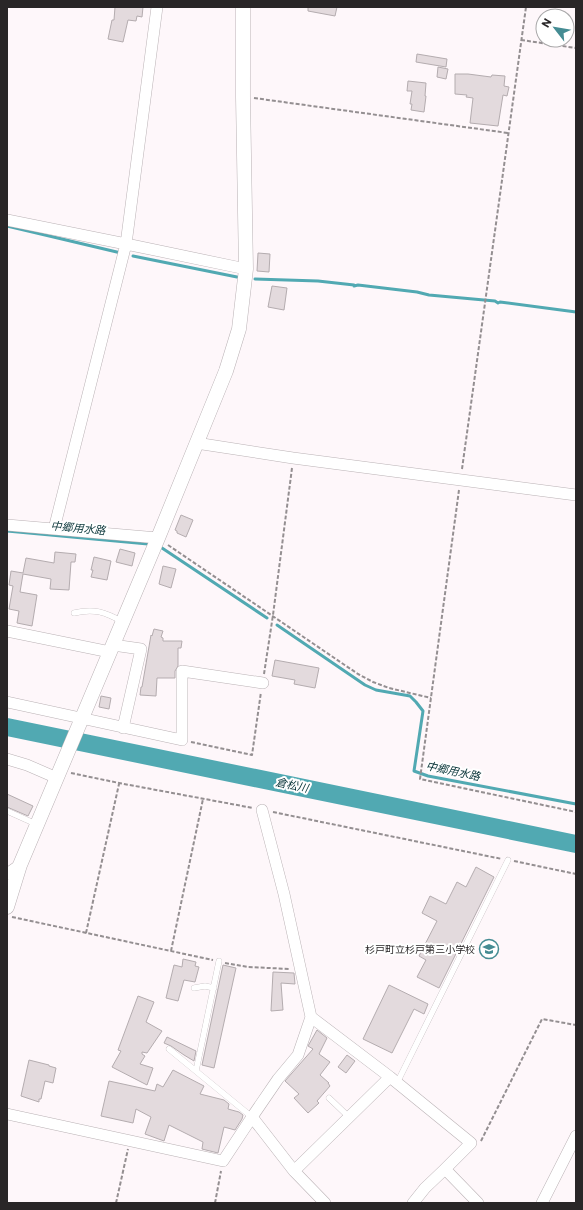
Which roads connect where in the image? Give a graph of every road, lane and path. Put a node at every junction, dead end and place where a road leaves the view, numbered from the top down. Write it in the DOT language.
graph roads {
  1 [pos="157,7"];
  2 [pos="243,7"];
  3 [pos="526,7"];
  4 [pos="521,40"];
  5 [pos="576,48"];
  6 [pos="243,97"];
  7 [pos="508,133"];
  8 [pos="7,220"];
  9 [pos="126,244"];
  10 [pos="246,270"];
  11 [pos="196,443"];
  12 [pos="293,458"];
  13 [pos="461,479"];
  14 [pos="576,495"];
  15 [pos="7,525"];
  16 [pos="54,529"];
  17 [pos="158,538"];
  18 [pos="74,614"];
  19 [pos="273,615"];
  20 [pos="123,622"];
  21 [pos="7,631"];
  22 [pos="112,648"];
  23 [pos="263,683"];
  24 [pos="431,698"];
  25 [pos="7,702"];
  26 [pos="82,719"];
  27 [pos="123,728"];
  28 [pos="182,740"];
  29 [pos="7,759"];
  30 [pos="60,769"];
  31 [pos="119,783"];
  32 [pos="203,799"];
  33 [pos="262,810"];
  34 [pos="7,812"];
  35 [pos="576,812"];
  36 [pos="37,824"];
  37 [pos="508,860"];
  38 [pos="20,865"];
  39 [pos="7,874"];
  40 [pos="576,874"];
  41 [pos="7,907"];
  42 [pos="7,916"];
  43 [pos="86,933"];
  44 [pos="172,951"];
  45 [pos="219,961"];
  46 [pos="301,969"];
  47 [pos="194,988"];
  48 [pos="214,988"];
  49 [pos="312,1017"];
  50 [pos="576,1026"];
  51 [pos="168,1049"];
  52 [pos="196,1071"];
  53 [pos="394,1080"];
  54 [pos="329,1098"];
  55 [pos="7,1114"];
  56 [pos="252,1117"];
  57 [pos="348,1117"];
  58 [pos="576,1136"];
  59 [pos="129,1140"];
  60 [pos="481,1142"];
  61 [pos="223,1160"];
  62 [pos="445,1170"];
  63 [pos="294,1171"];
  64 [pos="116,1203"];
  65 [pos="215,1203"];
  66 [pos="325,1203"];
  67 [pos="412,1203"];
  68 [pos="478,1203"];
  69 [pos="542,1203"];
  1 -- 9 [label="street"];
  2 -- 6 [label="street"];
  3 -- 4 [label="path"];
  4 -- 5 [label="path"];
  4 -- 7 [label="path"];
  6 -- 7 [label="path"];
  6 -- 10 [label="street"];
  7 -- 13 [label="path"];
  8 -- 9 [label="street"];
  9 -- 10 [label="street"];
  9 -- 16 [label="street"];
  10 -- 11 [label="street"];
  11 -- 12 [label="street"];
  11 -- 17 [label="street"];
  12 -- 13 [label="street"];
  12 -- 19 [label="path"];
  13 -- 14 [label="street"];
  13 -- 24 [label="path"];
  15 -- 16 [label="street"];
  16 -- 17 [label="street"];
  17 -- 19 [label="path"];
  17 -- 20 [label="street"];
  18 -- 20 [label="lane"];
  19 -- 23 [label="path"];
  19 -- 24 [label="path"];
  20 -- 22 [label="street"];
  21 -- 22 [label="street"];
  22 -- 26 [label="street"];
  22 -- 27 [label="street"];
  23 -- 28 [label="path"];
  23 -- 28 [label="street"];
  24 -- 35 [label="path"];
  25 -- 26 [label="street"];
  26 -- 27 [label="street"];
  26 -- 30 [label="street"];
  27 -- 28 [label="street"];
  29 -- 30 [label="street"];
  30 -- 31 [label="path"];
  30 -- 36 [label="street"];
  31 -- 32 [label="path"];
  31 -- 43 [label="path"];
  32 -- 33 [label="path"];
  32 -- 44 [label="path"];
  33 -- 37 [label="path"];
  33 -- 46 [label="street"];
  34 -- 36 [label="lane"];
  36 -- 38 [label="street"];
  37 -- 40 [label="path"];
  37 -- 53 [label="lane"];
  38 -- 39 [label="street"];
  38 -- 41 [label="street"];
  42 -- 43 [label="path"];
  43 -- 44 [label="path"];
  44 -- 45 [label="path"];
  45 -- 46 [label="path"];
  45 -- 48 [label="lane"];
  46 -- 49 [label="street"];
  47 -- 48 [label="lane"];
  48 -- 52 [label="lane"];
  49 -- 53 [label="street"];
  49 -- 56 [label="street"];
  50 -- 60 [label="path"];
  51 -- 52 [label="lane"];
  52 -- 56 [label="lane"];
  53 -- 57 [label="street"];
  53 -- 62 [label="street"];
  54 -- 57 [label="lane"];
  55 -- 59 [label="street"];
  56 -- 61 [label="street"];
  56 -- 63 [label="street"];
  57 -- 63 [label="street"];
  58 -- 69 [label="street"];
  59 -- 61 [label="street"];
  59 -- 64 [label="path"];
  61 -- 65 [label="path"];
  62 -- 67 [label="street"];
  62 -- 68 [label="street"];
  63 -- 66 [label="street"];
}
